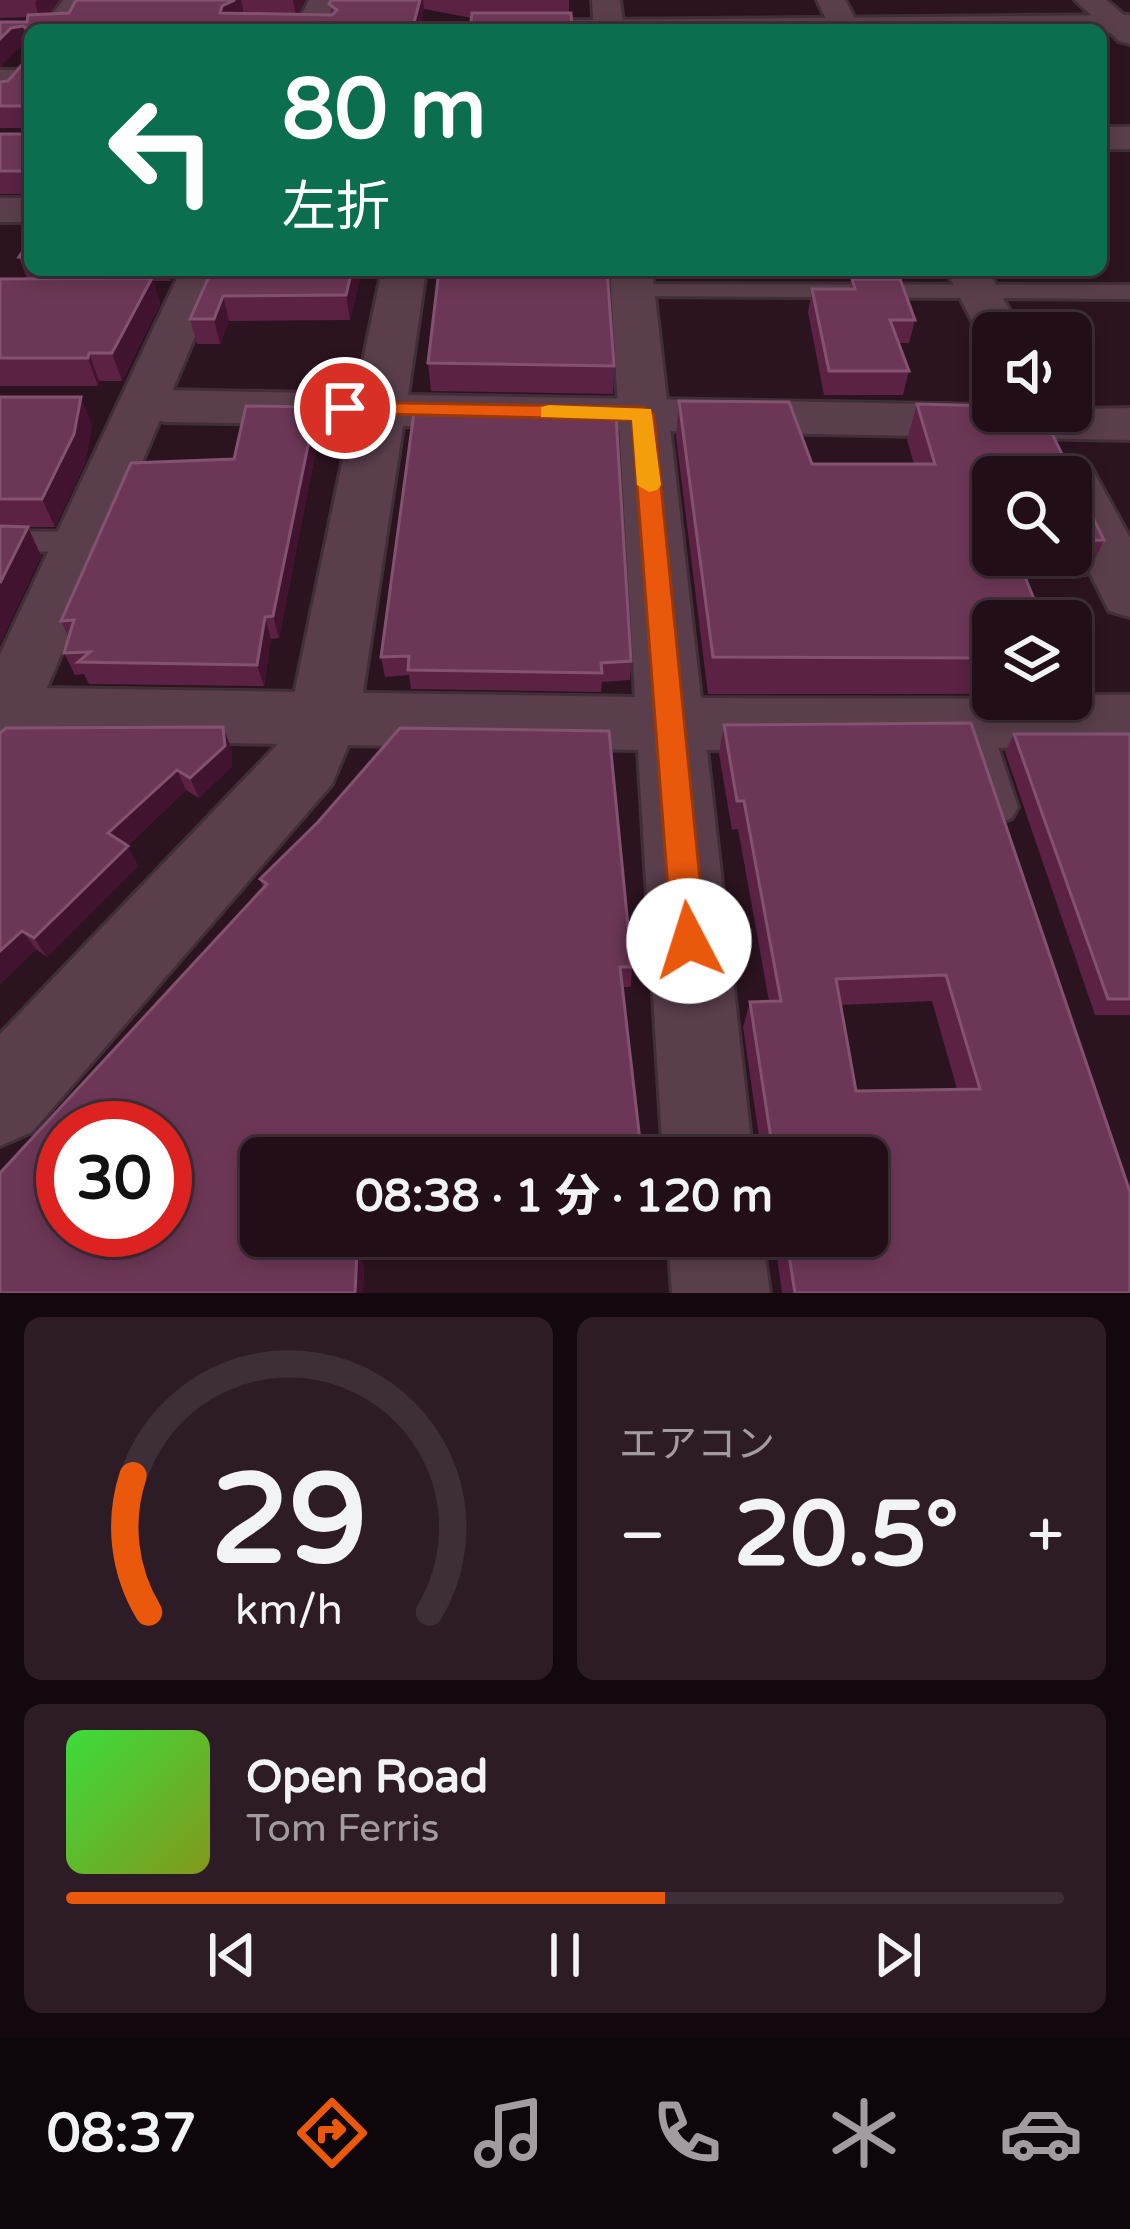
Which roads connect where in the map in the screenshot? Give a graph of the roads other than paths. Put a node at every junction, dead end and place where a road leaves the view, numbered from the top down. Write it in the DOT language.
graph roads {
  1 [pos="1089,0"];
  2 [pos="841,19"];
  3 [pos="725,24"];
  4 [pos="999,24"];
  5 [pos="1126,28"];
  6 [pos="403,276"];
  7 [pos="632,280"];
  8 [pos="972,281"];
  9 [pos="187,285"];
  10 [pos="1130,292"];
  11 [pos="988,312"];
  12 [pos="134,406"];
  13 [pos="378,409"];
  14 [pos="643,414"];
  15 [pos="972,416"];
  16 [pos="1092,421"];
  17 [pos="1130,424"];
  18 [pos="1092,519"];
  19 [pos="0,542"];
  20 [pos="81,542"];
  21 [pos="1130,596"];
  22 [pos="0,712"];
  23 [pos="324,719"];
  24 [pos="1130,722"];
  25 [pos="972,723"];
  26 [pos="669,724"];
  27 [pos="1015,854"];
  28 [pos="0,1100"];
  29 [pos="706,1137"];
  30 [pos="718,1257"];
  31 [pos="721,1293"];
  1 -- 5 [label="street"];
  2 -- 3 [label="street"];
  2 -- 4 [label="street"];
  6 -- 13 [label="street"];
  7 -- 8 [label="lane"];
  7 -- 14 [label="street"];
  8 -- 10 [label="lane"];
  8 -- 11 [label="street"];
  9 -- 12 [label="street"];
  12 -- 13 [label="street"];
  12 -- 20 [label="street"];
  13 -- 14 [label="street"];
  13 -- 23 [label="street"];
  14 -- 15 [label="street"];
  14 -- 26 [label="street"];
  16 -- 17 [label="street"];
  18 -- 21 [label="street"];
  19 -- 20 [label="lane"];
  20 -- 22 [label="street"];
  22 -- 23 [label="street"];
  23 -- 26 [label="street"];
  23 -- 28 [label="street"];
  24 -- 25 [label="street"];
  25 -- 26 [label="street"];
  25 -- 27 [label="lane"];
  26 -- 29 [label="street"];
  30 -- 31 [label="street"];
}
